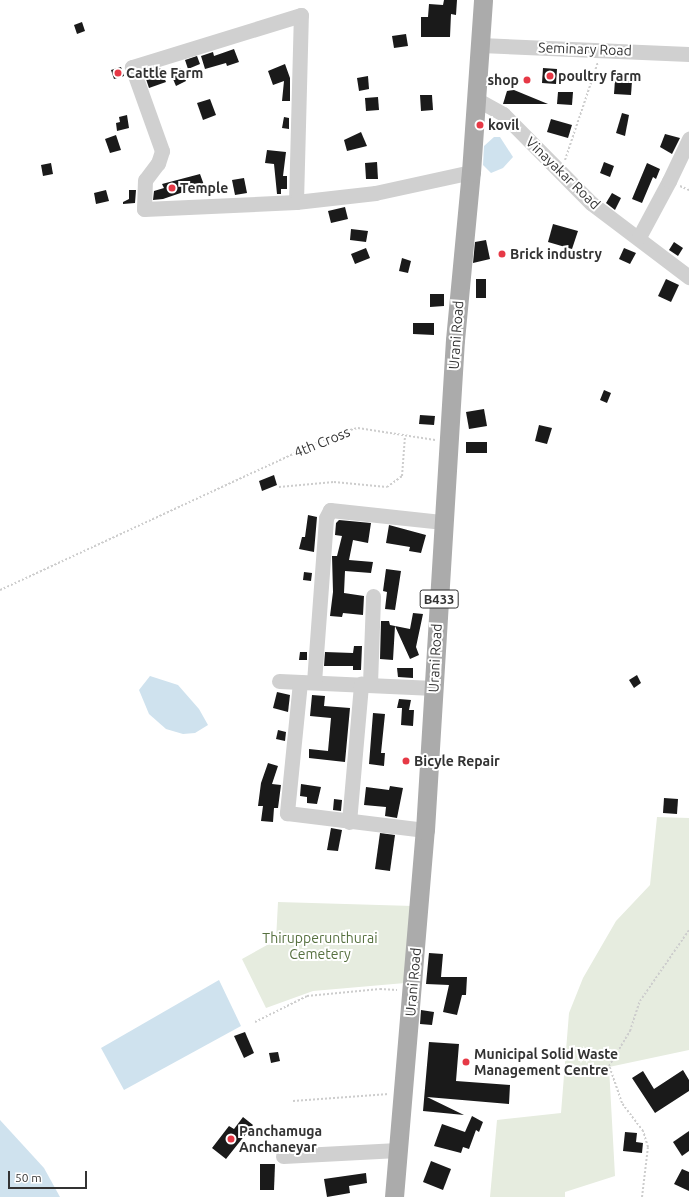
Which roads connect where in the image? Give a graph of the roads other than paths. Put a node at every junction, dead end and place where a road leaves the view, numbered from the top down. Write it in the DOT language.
graph roads {
  1 [pos="483,0"];
  2 [pos="480,45"];
  3 [pos="689,54"];
  4 [pos="476,99"];
  5 [pos="689,139"];
  6 [pos="471,172"];
  7 [pos="296,202"];
  8 [pos="639,237"];
  9 [pos="689,277"];
  10 [pos="443,522"];
  11 [pos="373,596"];
  12 [pos="279,682"];
  13 [pos="307,682"];
  14 [pos="365,684"];
  15 [pos="434,688"];
  16 [pos="349,822"];
  17 [pos="425,830"];
  18 [pos="398,1150"];
  19 [pos="283,1156"];
  20 [pos="394,1197"];
  1 -- 2 [label="main road, Urani Road / B433"];
  2 -- 3 [label="street, Seminary Road"];
  2 -- 4 [label="main road, Urani Road / B433"];
  4 -- 6 [label="main road, Urani Road / B433"];
  4 -- 8 [label="street, Vinayakar Road"];
  5 -- 8 [label="street"];
  6 -- 7 [label="street"];
  6 -- 10 [label="main road, Urani Road / B433"];
  7 -- 7 [label="street"];
  8 -- 9 [label="street, Vinayakar Road"];
  10 -- 13 [label="street"];
  10 -- 15 [label="main road, Urani Road / B433"];
  11 -- 14 [label="street"];
  12 -- 13 [label="street"];
  13 -- 14 [label="street"];
  13 -- 16 [label="street"];
  14 -- 15 [label="street"];
  14 -- 16 [label="street"];
  15 -- 17 [label="main road, Urani Road / B433"];
  16 -- 17 [label="street"];
  17 -- 18 [label="main road, Urani Road / B433"];
  18 -- 19 [label="street"];
  18 -- 20 [label="main road, Urani Road / B433"];
}
